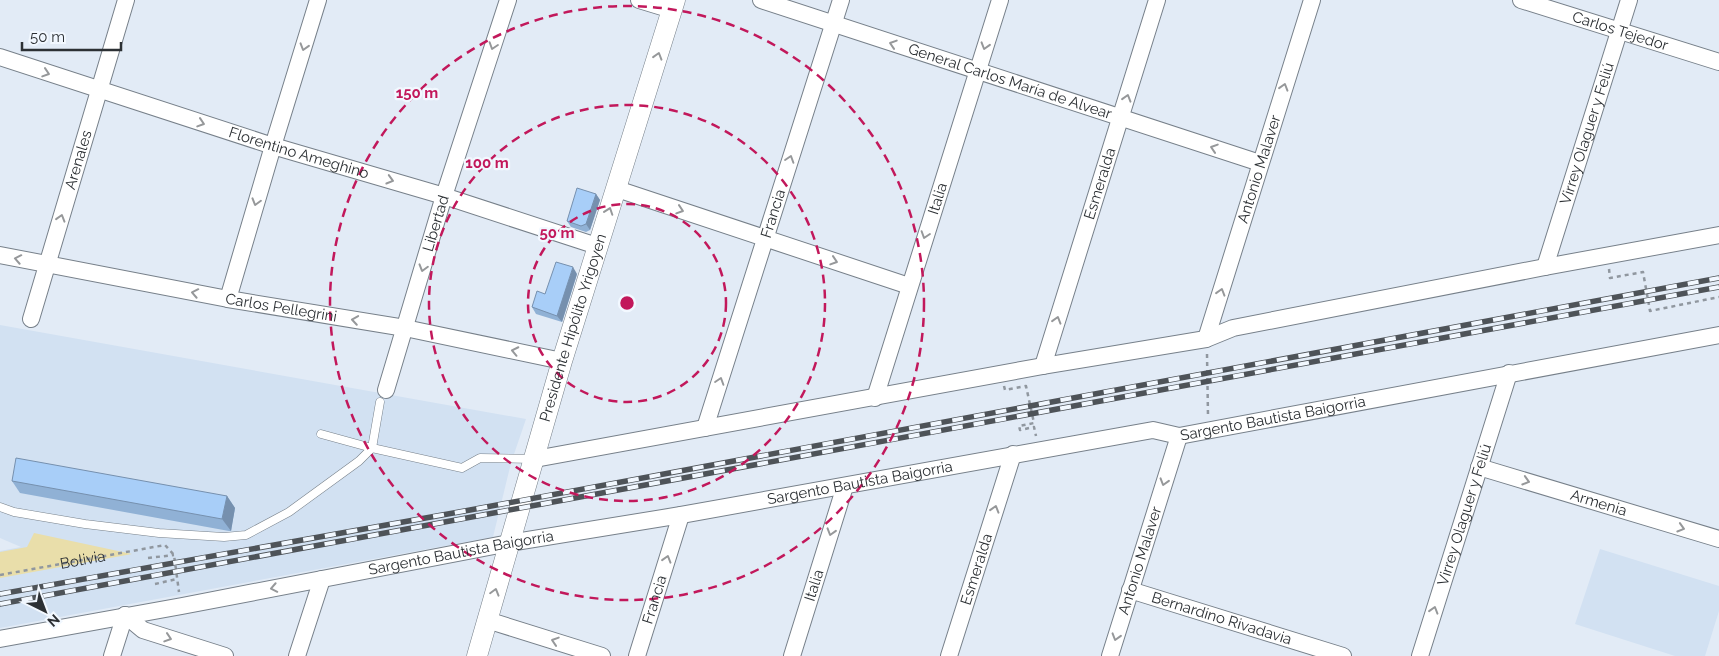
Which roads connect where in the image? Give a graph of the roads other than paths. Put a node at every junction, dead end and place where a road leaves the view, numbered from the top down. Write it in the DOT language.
graph roads {
  1 [pos="126,0"];
  2 [pos="318,0"];
  3 [pos="508,0"];
  4 [pos="639,0"];
  5 [pos="761,0"];
  6 [pos="841,0"];
  7 [pos="1000,0"];
  8 [pos="1157,0"];
  9 [pos="1312,0"];
  10 [pos="1521,0"];
  11 [pos="1629,0"];
  12 [pos="674,5"];
  13 [pos="833,24"];
  14 [pos="1620,31"];
  15 [pos="0,57"];
  16 [pos="1719,62"];
  17 [pos="978,71"];
  18 [pos="99,90"];
  19 [pos="1120,118"];
  20 [pos="273,146"];
  21 [pos="1260,163"];
  22 [pos="617,189"];
  23 [pos="444,196"];
  24 [pos="1719,235"];
  25 [pos="766,238"];
  26 [pos="597,246"];
  27 [pos="0,255"];
  28 [pos="47,264"];
  29 [pos="1545,267"];
  30 [pos="909,286"];
  31 [pos="228,299"];
  32 [pos="31,319"];
  33 [pos="405,328"];
  34 [pos="1719,335"];
  35 [pos="1206,338"];
  36 [pos="562,361"];
  37 [pos="1042,366"];
  38 [pos="1509,373"];
  39 [pos="383,396"];
  40 [pos="874,398"];
  41 [pos="706,428"];
  42 [pos="320,434"];
  43 [pos="1179,436"];
  44 [pos="372,448"];
  45 [pos="1013,454"];
  46 [pos="534,459"];
  47 [pos="1479,467"];
  48 [pos="845,486"];
  49 [pos="0,507"];
  50 [pos="681,515"];
  51 [pos="1719,539"];
  52 [pos="509,543"];
  53 [pos="322,579"];
  54 [pos="1130,590"];
  55 [pos="125,615"];
  56 [pos="487,620"];
  57 [pos="0,639"];
  58 [pos="112,656"];
  59 [pos="225,656"];
  60 [pos="297,656"];
  61 [pos="477,656"];
  62 [pos="602,656"];
  63 [pos="637,656"];
  64 [pos="792,656"];
  65 [pos="949,656"];
  66 [pos="1110,656"];
  67 [pos="1343,656"];
  68 [pos="1420,656"];
  1 -- 18 [label="street, Arenales"];
  2 -- 20 [label="street, one-way"];
  3 -- 23 [label="street, Libertad, one-way"];
  4 -- 12 [label="street"];
  5 -- 13 [label="street, General Carlos María de Alvear"];
  6 -- 13 [label="street, Francia"];
  7 -- 17 [label="street, Italia, one-way"];
  19 -- 8 [label="street, Esmeralda, one-way"];
  21 -- 9 [label="street, Antonio Malaver, one-way"];
  10 -- 14 [label="street, Carlos Tejedor"];
  11 -- 14 [label="street, Virrey Olaguer y Feliú"];
  22 -- 12 [label="street, Presidente Hipólito Yrigoyen, one-way"];
  17 -- 13 [label="street, General Carlos María de Alvear, one-way"];
  25 -- 13 [label="street, Francia, one-way"];
  14 -- 16 [label="street, Carlos Tejedor"];
  14 -- 29 [label="street, Virrey Olaguer y Feliú"];
  15 -- 18 [label="street, Florentino Ameghino, one-way"];
  17 -- 19 [label="street, General Carlos María de Alvear"];
  17 -- 30 [label="street, Italia, one-way"];
  18 -- 20 [label="street, Florentino Ameghino, one-way"];
  28 -- 18 [label="street, Arenales, one-way"];
  21 -- 19 [label="street, General Carlos María de Alvear, one-way"];
  37 -- 19 [label="street, Esmeralda, one-way"];
  20 -- 23 [label="street, Florentino Ameghino, one-way"];
  20 -- 31 [label="street, one-way"];
  35 -- 21 [label="street, Antonio Malaver, one-way"];
  22 -- 25 [label="street, one-way"];
  26 -- 22 [label="street, Presidente Hipólito Yrigoyen, one-way"];
  23 -- 26 [label="street, Florentino Ameghino"];
  23 -- 33 [label="street, Libertad, one-way"];
  24 -- 29 [label="street"];
  25 -- 30 [label="street, one-way"];
  41 -- 25 [label="street, Francia, one-way"];
  26 -- 36 [label="street, Presidente Hipólito Yrigoyen"];
  28 -- 27 [label="street, Carlos Pellegrini, one-way"];
  31 -- 28 [label="street, Carlos Pellegrini, one-way"];
  28 -- 32 [label="street, Arenales"];
  29 -- 35 [label="street"];
  30 -- 40 [label="street, Italia"];
  33 -- 31 [label="street, Carlos Pellegrini, one-way"];
  36 -- 33 [label="street, Carlos Pellegrini, one-way"];
  33 -- 39 [label="street, Libertad"];
  34 -- 38 [label="street, Sargento Bautista Baigorria"];
  35 -- 37 [label="street"];
  36 -- 46 [label="street, Presidente Hipólito Yrigoyen"];
  37 -- 40 [label="street"];
  38 -- 43 [label="street, Sargento Bautista Baigorria"];
  38 -- 47 [label="street, Virrey Olaguer y Feliú"];
  39 -- 44 [label="lane"];
  40 -- 41 [label="street"];
  41 -- 46 [label="street"];
  42 -- 44 [label="lane"];
  43 -- 45 [label="street, Sargento Bautista Baigorria"];
  43 -- 54 [label="street, Antonio Malaver, one-way"];
  44 -- 46 [label="lane"];
  44 -- 49 [label="lane"];
  45 -- 48 [label="street, Sargento Bautista Baigorria"];
  65 -- 45 [label="street, Esmeralda, one-way"];
  46 -- 52 [label="street, Presidente Hipólito Yrigoyen"];
  47 -- 51 [label="street, Armenia, one-way"];
  68 -- 47 [label="street, Virrey Olaguer y Feliú, one-way"];
  48 -- 50 [label="street, Sargento Bautista Baigorria"];
  48 -- 64 [label="street, Italia, one-way"];
  50 -- 52 [label="street, Sargento Bautista Baigorria"];
  63 -- 50 [label="street, Francia, one-way"];
  52 -- 53 [label="street, Sargento Bautista Baigorria"];
  56 -- 52 [label="street, Presidente Hipólito Yrigoyen, one-way"];
  53 -- 55 [label="street, Sargento Bautista Baigorria, one-way"];
  53 -- 60 [label="street"];
  54 -- 66 [label="street, Antonio Malaver, one-way"];
  54 -- 67 [label="street, Bernardino Rivadavia"];
  55 -- 57 [label="street, Sargento Bautista Baigorria"];
  55 -- 58 [label="street"];
  55 -- 59 [label="street, one-way"];
  56 -- 61 [label="street, Presidente Hipólito Yrigoyen"];
  62 -- 56 [label="street, one-way"];
}
